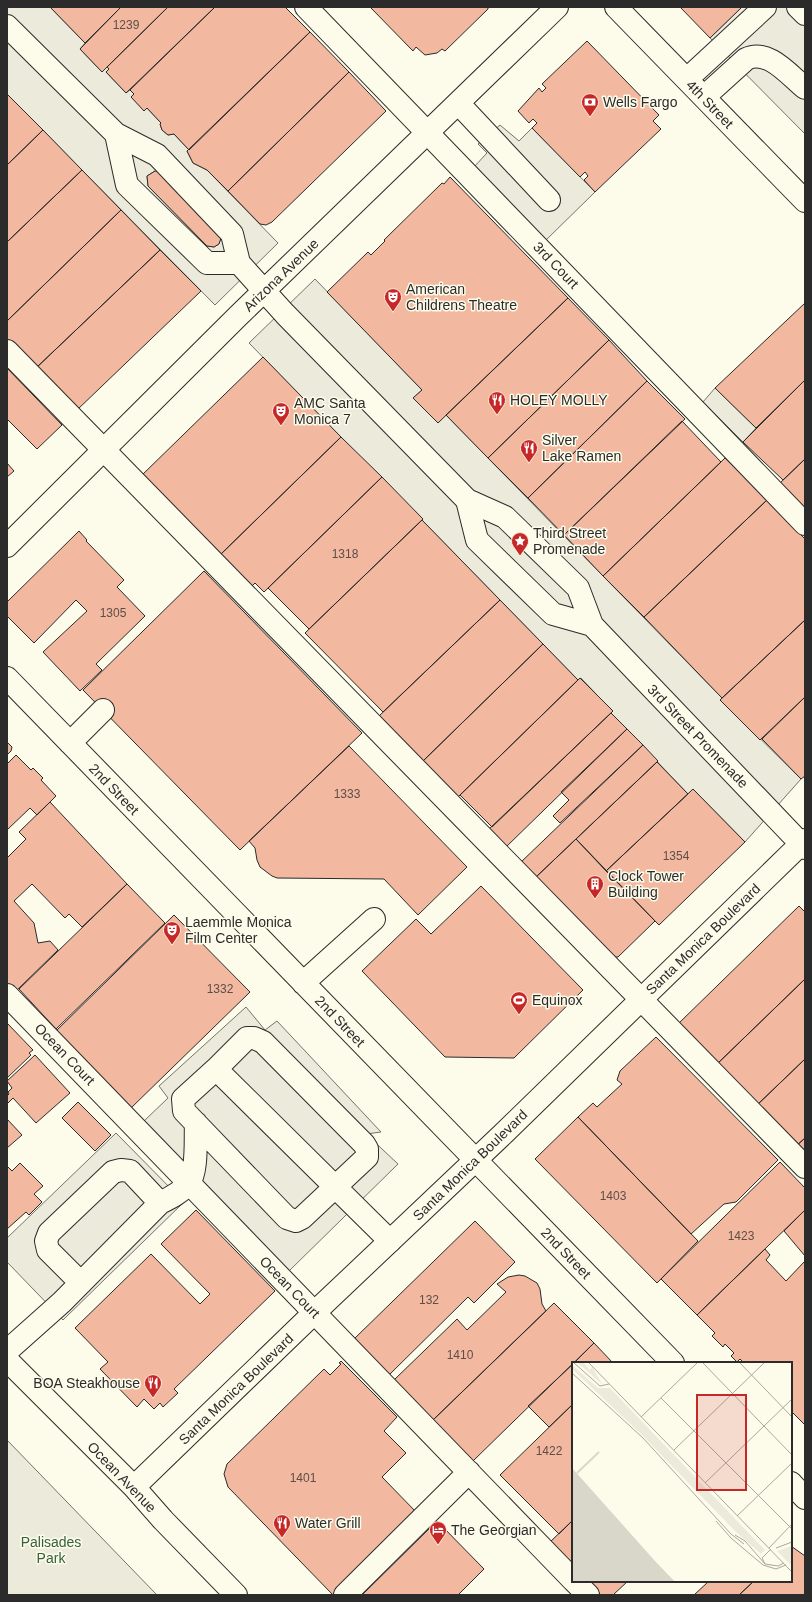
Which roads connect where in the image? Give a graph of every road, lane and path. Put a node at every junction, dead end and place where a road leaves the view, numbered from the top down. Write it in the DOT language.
graph roads {
  1 [pos="306,7"];
  2 [pos="557,7"];
  3 [pos="616,7"];
  4 [pos="765,7"];
  5 [pos="798,7"];
  6 [pos="805,14"];
  7 [pos="7,26"];
  8 [pos="687,79"];
  9 [pos="805,88"];
  10 [pos="704,97"];
  11 [pos="459,104"];
  12 [pos="429,133"];
  13 [pos="116,134"];
  14 [pos="549,200"];
  15 [pos="805,201"];
  16 [pos="239,263"];
  17 [pos="265,291"];
  18 [pos="7,351"];
  19 [pos="103,450"];
  20 [pos="467,500"];
  21 [pos="805,524"];
  22 [pos="7,546"];
  23 [pos="592,625"];
  24 [pos="7,678"];
  25 [pos="104,710"];
  26 [pos="70,743"];
  27 [pos="804,844"];
  28 [pos="374,919"];
  29 [pos="303,983"];
  30 [pos="7,995"];
  31 [pos="642,999"];
  32 [pos="216,1069"];
  33 [pos="196,1123"];
  34 [pos="476,1160"];
  35 [pos="805,1167"];
  36 [pos="189,1182"];
  37 [pos="335,1188"];
  38 [pos="160,1203"];
  39 [pos="390,1241"];
  40 [pos="81,1283"];
  41 [pos="314,1313"];
  42 [pos="7,1351"];
  43 [pos="7,1360"];
  44 [pos="672,1362"];
  45 [pos="469,1472"];
  46 [pos="792,1484"];
  47 [pos="134,1487"];
  48 [pos="805,1498"];
  49 [pos="572,1578"];
  50 [pos="576,1582"];
  51 [pos="236,1595"];
  52 [pos="345,1595"];
  53 [pos="588,1595"];
  1 -- 12 [label="street, 3rd Court"];
  2 -- 11 [label="street, Arizona Avenue"];
  3 -- 8 [label="street, 4th Street"];
  4 -- 8 [label="street"];
  5 -- 6 [label="street"];
  7 -- 13 [label="street, 3rd Street Promenade"];
  8 -- 10 [label="street, 4th Street"];
  9 -- 10 [label="street"];
  10 -- 15 [label="street, 4th Street"];
  11 -- 12 [label="street, Arizona Avenue"];
  11 -- 14 [label="street"];
  12 -- 17 [label="street, Arizona Avenue"];
  12 -- 21 [label="street, 3rd Court"];
  13 -- 16 [label="street, 3rd Street Promenade"];
  13 -- 16 [label="street"];
  16 -- 17 [label="street, 3rd Street Promenade"];
  17 -- 19 [label="street, Arizona Avenue"];
  17 -- 20 [label="street, 3rd Street Promenade"];
  18 -- 19 [label="street"];
  19 -- 22 [label="street, Arizona Avenue"];
  19 -- 31 [label="street"];
  20 -- 23 [label="street, 3rd Street Promenade"];
  20 -- 23 [label="street, 3rd Street Promenade"];
  23 -- 27 [label="street, 3rd Street Promenade"];
  24 -- 26 [label="street, 2nd Street"];
  25 -- 26 [label="street"];
  26 -- 29 [label="street, 2nd Street"];
  27 -- 31 [label="street, Santa Monica Boulevard"];
  28 -- 29 [label="street"];
  29 -- 34 [label="street, 2nd Street"];
  30 -- 36 [label="street, Ocean Court"];
  31 -- 34 [label="street, Santa Monica Boulevard"];
  31 -- 35 [label="street"];
  32 -- 33 [label="street"];
  32 -- 37 [label="street"];
  32 -- 37 [label="street"];
  33 -- 36 [label="street"];
  33 -- 37 [label="street"];
  34 -- 39 [label="street, Santa Monica Boulevard"];
  34 -- 44 [label="street, 2nd Street"];
  36 -- 38 [label="street"];
  36 -- 41 [label="street, Ocean Court"];
  37 -- 39 [label="street"];
  38 -- 40 [label="street"];
  38 -- 40 [label="street"];
  39 -- 41 [label="street, Santa Monica Boulevard"];
  40 -- 42 [label="street"];
  41 -- 45 [label="street, Ocean Court"];
  41 -- 47 [label="street, Santa Monica Boulevard"];
  43 -- 47 [label="street, Ocean Avenue"];
  45 -- 49 [label="street, Ocean Court"];
  45 -- 52 [label="street"];
  46 -- 48 [label="street"];
  47 -- 51 [label="street, Ocean Avenue"];
  50 -- 53 [label="street, Ocean Court"];
}
